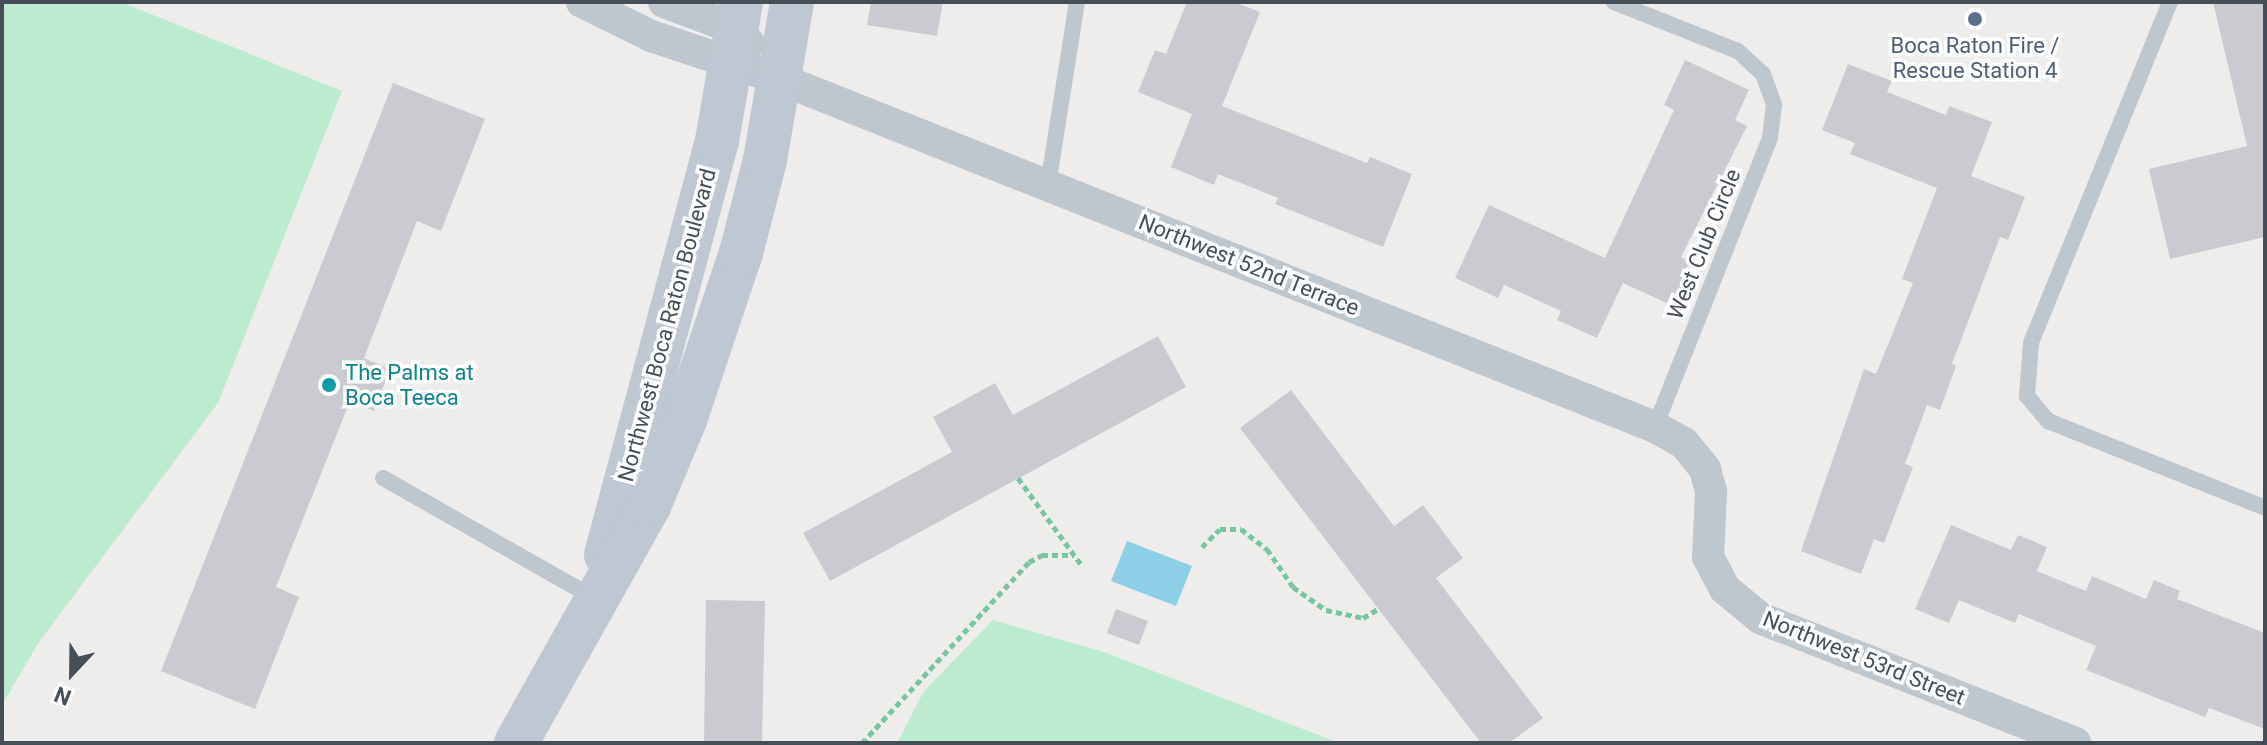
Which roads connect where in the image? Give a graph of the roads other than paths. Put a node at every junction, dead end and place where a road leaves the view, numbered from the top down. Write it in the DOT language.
graph roads {
  1 [pos="582,2"];
  2 [pos="664,2"];
  3 [pos="792,2"];
  4 [pos="1077,2"];
  5 [pos="1614,2"];
  6 [pos="2170,2"];
  7 [pos="736,32"];
  8 [pos="780,79"];
  9 [pos="1048,185"];
  10 [pos="1655,427"];
  11 [pos="383,478"];
  12 [pos="2265,508"];
  13 [pos="1707,522"];
  14 [pos="596,599"];
  15 [pos="516,743"];
  16 [pos="2075,743"];
  1 -- 7 [label="street"];
  2 -- 7 [label="street"];
  3 -- 8 [label="street, Northwest Boca Raton Boulevard"];
  4 -- 9 [label="lane"];
  5 -- 10 [label="lane, West Club Circle"];
  6 -- 12 [label="lane"];
  7 -- 8 [label="street"];
  7 -- 14 [label="street, Northwest Boca Raton Boulevard"];
  8 -- 9 [label="street, Northwest 52nd Terrace"];
  8 -- 14 [label="street, Northwest Boca Raton Boulevard"];
  9 -- 10 [label="street, Northwest 52nd Terrace"];
  10 -- 13 [label="street, Northwest 52nd Terrace"];
  11 -- 14 [label="lane"];
  13 -- 16 [label="street, Northwest 53rd Street"];
  14 -- 15 [label="street, Northwest Boca Raton Boulevard"];
}
